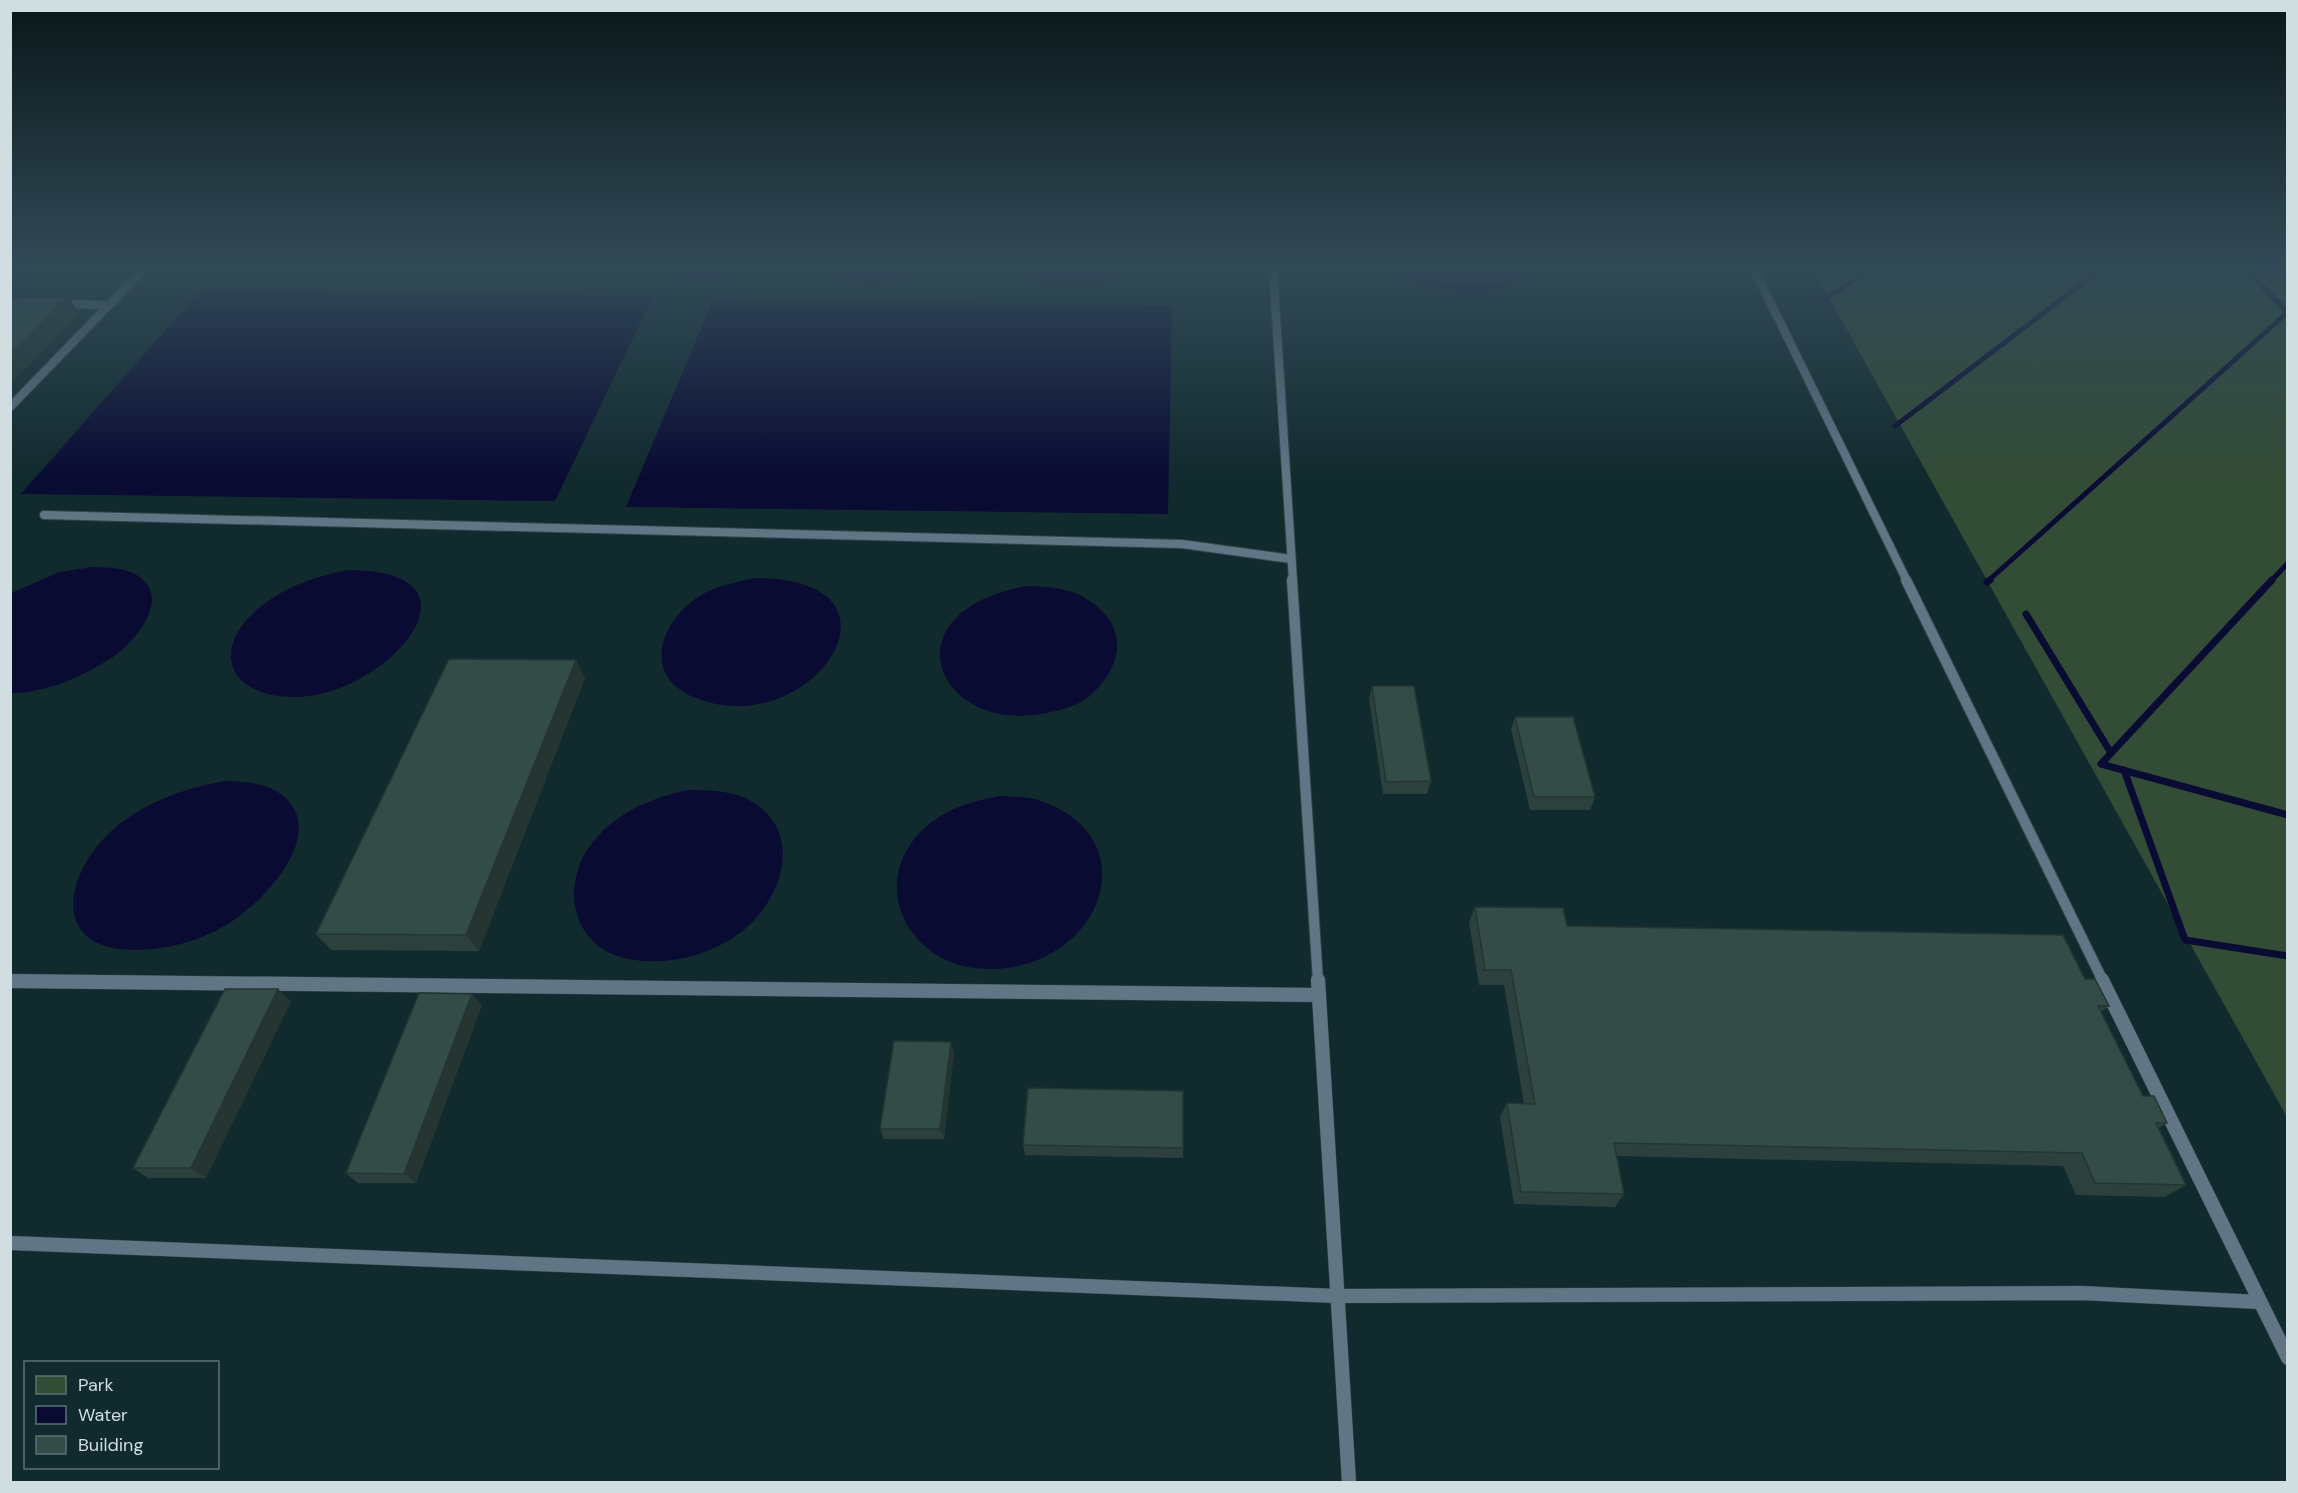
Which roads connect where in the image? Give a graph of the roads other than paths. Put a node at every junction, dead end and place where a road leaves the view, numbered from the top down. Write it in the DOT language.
graph roads {
  1 [pos="76,339"];
  2 [pos="1277,339"];
  3 [pos="1788,339"];
  4 [pos="10,408"];
  5 [pos="44,515"];
  6 [pos="1291,559"];
  7 [pos="10,981"];
  8 [pos="1318,995"];
  9 [pos="10,1243"];
  10 [pos="1337,1296"];
  11 [pos="2259,1302"];
  12 [pos="2288,1358"];
  13 [pos="1349,1482"];
  1 -- 4 [label="lane"];
  2 -- 6 [label="lane"];
  3 -- 11 [label="lane"];
  5 -- 6 [label="lane"];
  6 -- 8 [label="lane"];
  7 -- 8 [label="lane"];
  8 -- 10 [label="lane"];
  9 -- 10 [label="lane"];
  10 -- 11 [label="lane"];
  10 -- 13 [label="lane"];
  11 -- 12 [label="lane"];
}
